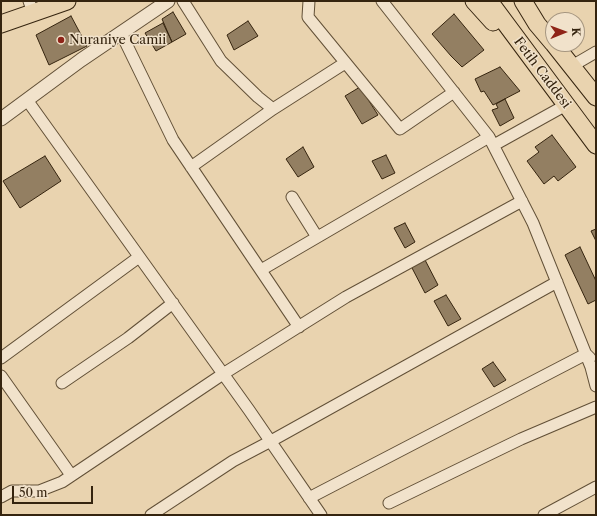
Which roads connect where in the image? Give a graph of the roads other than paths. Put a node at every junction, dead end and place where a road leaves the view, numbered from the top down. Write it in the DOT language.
graph roads {
  1 [pos="67,1"];
  2 [pos="168,1"];
  3 [pos="183,1"];
  4 [pos="309,1"];
  5 [pos="382,1"];
  6 [pos="474,1"];
  7 [pos="489,1"];
  8 [pos="523,1"];
  9 [pos="31,7"];
  10 [pos="1,24"];
  11 [pos="120,33"];
  12 [pos="545,34"];
  13 [pos="522,45"];
  14 [pos="560,52"];
  15 [pos="596,52"];
  16 [pos="345,63"];
  17 [pos="572,66"];
  18 [pos="454,92"];
  19 [pos="596,97"];
  20 [pos="27,100"];
  21 [pos="566,105"];
  22 [pos="274,109"];
  23 [pos="1,119"];
  24 [pos="492,141"];
  25 [pos="596,145"];
  26 [pos="191,167"];
  27 [pos="292,197"];
  28 [pos="522,201"];
  29 [pos="317,238"];
  30 [pos="139,257"];
  31 [pos="261,270"];
  32 [pos="557,282"];
  33 [pos="173,303"];
  34 [pos="299,326"];
  35 [pos="586,354"];
  36 [pos="1,358"];
  37 [pos="596,362"];
  38 [pos="223,374"];
  39 [pos="1,376"];
  40 [pos="62,382"];
  41 [pos="596,386"];
  42 [pos="596,406"];
  43 [pos="271,441"];
  44 [pos="71,475"];
  45 [pos="596,487"];
  46 [pos="1,497"];
  47 [pos="309,498"];
  48 [pos="389,503"];
  49 [pos="151,515"];
  50 [pos="321,515"];
  51 [pos="544,515"];
  1 -- 9 [label="main road"];
  2 -- 11 [label="street"];
  3 -- 22 [label="street"];
  4 -- 16 [label="street"];
  5 -- 18 [label="street"];
  6 -- 13 [label="main road"];
  7 -- 13 [label="main road, Fetih Caddesi"];
  8 -- 12 [label="main road, Fetih Caddesi"];
  9 -- 10 [label="main road"];
  11 -- 20 [label="street"];
  11 -- 26 [label="street"];
  13 -- 21 [label="main road, Fetih Caddesi"];
  14 -- 17 [label="main road, Fetih Caddesi"];
  15 -- 17 [label="street"];
  16 -- 18 [label="street"];
  16 -- 22 [label="street"];
  17 -- 19 [label="main road, Fetih Caddesi"];
  18 -- 24 [label="street"];
  20 -- 23 [label="street"];
  20 -- 30 [label="street"];
  21 -- 24 [label="street"];
  21 -- 25 [label="main road, Fetih Caddesi"];
  22 -- 26 [label="street"];
  24 -- 28 [label="street"];
  24 -- 29 [label="street"];
  26 -- 31 [label="street"];
  27 -- 29 [label="street"];
  28 -- 32 [label="street"];
  28 -- 34 [label="street"];
  29 -- 31 [label="street"];
  30 -- 33 [label="street"];
  30 -- 36 [label="street"];
  31 -- 34 [label="street"];
  32 -- 35 [label="street"];
  32 -- 43 [label="street"];
  33 -- 38 [label="street"];
  33 -- 40 [label="street"];
  34 -- 38 [label="street"];
  35 -- 37 [label="street"];
  35 -- 41 [label="street"];
  35 -- 47 [label="street"];
  38 -- 43 [label="street"];
  38 -- 44 [label="street"];
  39 -- 44 [label="street"];
  42 -- 48 [label="street"];
  43 -- 47 [label="street"];
  43 -- 49 [label="street"];
  44 -- 46 [label="street"];
  45 -- 51 [label="street"];
  47 -- 50 [label="street"];
}
